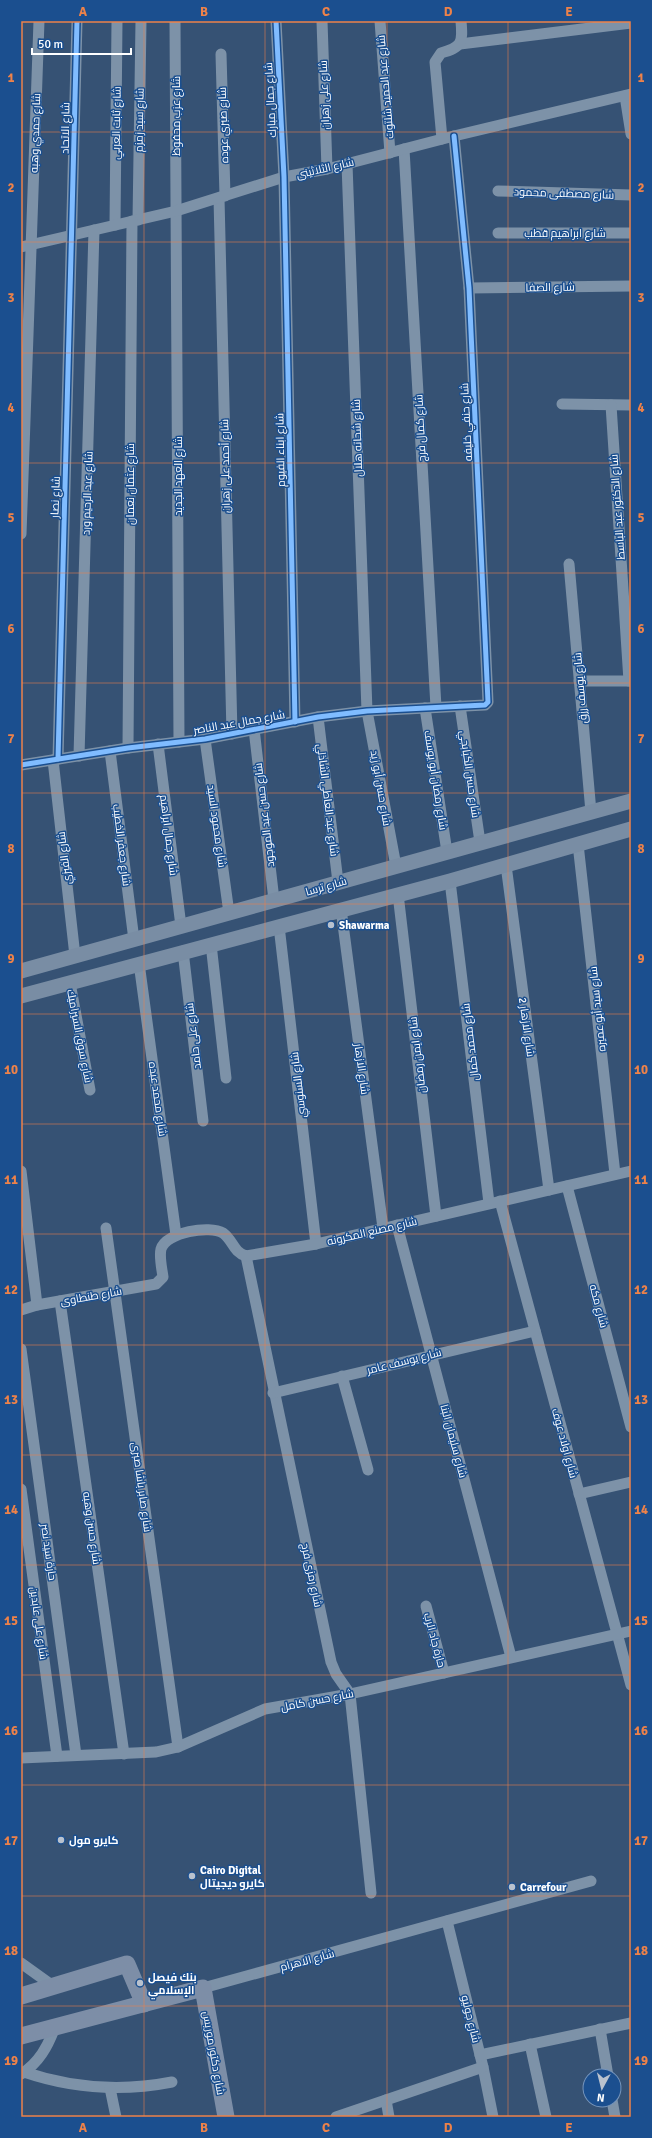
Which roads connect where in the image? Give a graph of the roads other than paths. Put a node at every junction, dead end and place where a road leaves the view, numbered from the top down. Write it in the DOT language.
graph roads {
  1 [pos="39,21"];
  2 [pos="77,21"];
  3 [pos="117,21"];
  4 [pos="141,21"];
  5 [pos="175,21"];
  6 [pos="276,21"];
  7 [pos="322,21"];
  8 [pos="380,21"];
  9 [pos="461,21"];
  10 [pos="631,23"];
  11 [pos="460,44"];
  12 [pos="221,54"];
  13 [pos="628,95"];
  14 [pos="631,134"];
  15 [pos="454,136"];
  16 [pos="442,139"];
  17 [pos="404,149"];
  18 [pos="390,153"];
  19 [pos="347,164"];
  20 [pos="327,169"];
  21 [pos="284,177"];
  22 [pos="498,191"];
  23 [pos="631,195"];
  24 [pos="222,197"];
  25 [pos="176,211"];
  26 [pos="135,220"];
  27 [pos="115,225"];
  28 [pos="94,230"];
  29 [pos="498,233"];
  30 [pos="631,233"];
  31 [pos="72,235"];
  32 [pos="26,245"];
  33 [pos="631,286"];
  34 [pos="469,288"];
  35 [pos="562,404"];
  36 [pos="611,404"];
  37 [pos="631,405"];
  38 [pos="21,534"];
  39 [pos="625,545"];
  40 [pos="569,564"];
  41 [pos="579,681"];
  42 [pos="630,681"];
  43 [pos="485,705"];
  44 [pos="460,706"];
  45 [pos="436,707"];
  46 [pos="424,708"];
  47 [pos="367,711"];
  48 [pos="318,717"];
  49 [pos="296,722"];
  50 [pos="254,729"];
  51 [pos="232,734"];
  52 [pos="206,739"];
  53 [pos="179,742"];
  54 [pos="158,744"];
  55 [pos="128,748"];
  56 [pos="110,750"];
  57 [pos="79,756"];
  58 [pos="55,759"];
  59 [pos="21,765"];
  60 [pos="631,800"];
  61 [pos="591,812"];
  62 [pos="631,829"];
  63 [pos="480,842"];
  64 [pos="578,844"];
  65 [pos="447,852"];
  66 [pos="506,865"];
  67 [pos="396,866"];
  68 [pos="450,881"];
  69 [pos="338,882"];
  70 [pos="398,894"];
  71 [pos="274,900"];
  72 [pos="341,909"];
  73 [pos="229,913"];
  74 [pos="181,926"];
  75 [pos="279,926"];
  76 [pos="134,940"];
  77 [pos="211,944"];
  78 [pos="183,951"];
  79 [pos="75,956"];
  80 [pos="139,963"];
  81 [pos="21,971"];
  82 [pos="70,983"];
  83 [pos="21,996"];
  84 [pos="226,1078"];
  85 [pos="90,1090"];
  86 [pos="203,1121"];
  87 [pos="21,1171"];
  88 [pos="631,1171"];
  89 [pos="616,1174"];
  90 [pos="567,1186"];
  91 [pos="549,1190"];
  92 [pos="494,1202"];
  93 [pos="436,1216"];
  94 [pos="397,1225"];
  95 [pos="106,1228"];
  96 [pos="383,1228"];
  97 [pos="176,1235"];
  98 [pos="316,1244"];
  99 [pos="246,1256"];
  100 [pos="115,1291"];
  101 [pos="60,1301"];
  102 [pos="37,1305"];
  103 [pos="21,1310"];
  104 [pos="535,1331"];
  105 [pos="21,1349"];
  106 [pos="431,1354"];
  107 [pos="342,1376"];
  108 [pos="273,1393"];
  109 [pos="631,1427"];
  110 [pos="368,1470"];
  111 [pos="631,1482"];
  112 [pos="21,1489"];
  113 [pos="579,1494"];
  114 [pos="426,1606"];
  115 [pos="631,1631"];
  116 [pos="616,1634"];
  117 [pos="511,1657"];
  118 [pos="444,1673"];
  119 [pos="631,1685"];
  120 [pos="350,1694"];
  121 [pos="178,1747"];
  122 [pos="124,1754"];
  123 [pos="76,1755"];
  124 [pos="57,1756"];
  125 [pos="21,1758"];
  126 [pos="591,1881"];
  127 [pos="371,1893"];
  128 [pos="447,1921"];
  129 [pos="21,1963"];
  130 [pos="53,1986"];
  131 [pos="203,1988"];
  132 [pos="21,1996"];
  133 [pos="144,2004"];
  134 [pos="631,2023"];
  135 [pos="55,2027"];
  136 [pos="600,2029"];
  137 [pos="21,2036"];
  138 [pos="530,2044"];
  139 [pos="480,2054"];
  140 [pos="483,2067"];
  141 [pos="607,2068"];
  142 [pos="23,2073"];
  143 [pos="172,2082"];
  144 [pos="110,2088"];
  145 [pos="386,2100"];
  146 [pos="116,2117"];
  147 [pos="226,2117"];
  148 [pos="336,2117"];
  149 [pos="389,2117"];
  150 [pos="493,2117"];
  151 [pos="546,2117"];
  1 -- 32 [label="street, شارع حمدي وهبه"];
  2 -- 31 [label="street, شارع الاتحاد"];
  3 -- 27 [label="street, شارع ثابت العربي"];
  4 -- 26 [label="street, شارع سيد زمزم"];
  5 -- 25 [label="street, شارع عزب محفوظ"];
  6 -- 21 [label="street, شارع جمال مبارك"];
  7 -- 20 [label="street, شارع على زهران"];
  8 -- 18 [label="street, شارع عبد الحميد شلتوت"];
  9 -- 11 [label="street"];
  10 -- 11 [label="street"];
  11 -- 16 [label="street"];
  12 -- 24 [label="street, شارع صبري عوده"];
  13 -- 14 [label="street"];
  13 -- 15 [label="street, شارع الثلاثينى"];
  15 -- 16 [label="street, شارع الثلاثينى"];
  15 -- 34 [label="street, شارع حنفي خليفه"];
  16 -- 17 [label="street, شارع الثلاثينى"];
  17 -- 18 [label="street, شارع الثلاثينى"];
  17 -- 45 [label="street, شارع كمال فرج"];
  18 -- 19 [label="street, شارع الثلاثينى"];
  19 -- 20 [label="street, شارع الثلاثينى"];
  19 -- 47 [label="street, شارع شحاته هلال"];
  20 -- 21 [label="street, شارع الثلاثينى"];
  21 -- 24 [label="street, شارع الثلاثينى"];
  21 -- 49 [label="street, شارع ابناء الفيوم"];
  22 -- 23 [label="street, شارع مصطفى محمود"];
  24 -- 25 [label="street, شارع الثلاثينى"];
  24 -- 51 [label="street, شارع أحمد على زهران"];
  25 -- 26 [label="street, شارع الثلاثينى"];
  25 -- 53 [label="street, شارع العهد الجديد"];
  26 -- 27 [label="street, شارع الثلاثينى"];
  26 -- 55 [label="street, شارع عثمان نعمان"];
  27 -- 28 [label="street, شارع الثلاثينى"];
  28 -- 31 [label="street, شارع الثلاثينى"];
  28 -- 57 [label="street, شارع عبد الرحيم ورد"];
  29 -- 30 [label="street, شارع ابراهيم قطب"];
  31 -- 32 [label="street, شارع الثلاثينى"];
  31 -- 58 [label="street, شارع نصار"];
  32 -- 38 [label="street, شارع حمدي وهبه"];
  33 -- 34 [label="street, شارع الصفا"];
  34 -- 43 [label="street, شارع حنفي خليفه"];
  35 -- 36 [label="street"];
  36 -- 37 [label="street"];
  36 -- 39 [label="street, شارع الدكتور عبد الباسط"];
  39 -- 42 [label="street, شارع الدكتور عبد الباسط"];
  40 -- 41 [label="street, شارع يوسف رزق"];
  41 -- 42 [label="street"];
  41 -- 61 [label="street, شارع يوسف رزق"];
  43 -- 44 [label="street, شارع جمال عبد الناصر"];
  44 -- 45 [label="street, شارع جمال عبد الناصر"];
  44 -- 63 [label="street, شارع حسن الكبابجي"];
  45 -- 46 [label="street, شارع جمال عبد الناصر"];
  46 -- 47 [label="street, شارع جمال عبد الناصر"];
  46 -- 65 [label="street, شارع رمضان أبو يوسف"];
  47 -- 48 [label="street, شارع جمال عبد الناصر"];
  47 -- 67 [label="street, شارع حسن أبو زيد"];
  48 -- 49 [label="street, شارع جمال عبد الناصر"];
  48 -- 69 [label="street, شارع عبد العاطي الشاذلي"];
  49 -- 50 [label="street, شارع جمال عبد الناصر"];
  50 -- 51 [label="street, شارع جمال عبد الناصر"];
  50 -- 71 [label="street, شارع حسن عبد الموجود"];
  51 -- 52 [label="street, شارع جمال عبد الناصر"];
  52 -- 53 [label="street, شارع جمال عبد الناصر"];
  52 -- 73 [label="street, شارع محمود السيد"];
  53 -- 54 [label="street, شارع جمال عبد الناصر"];
  54 -- 55 [label="street, شارع جمال عبد الناصر"];
  54 -- 74 [label="street, شارع جمال ابراهيم"];
  55 -- 56 [label="street, شارع جمال عبد الناصر"];
  56 -- 57 [label="street, شارع جمال عبد الناصر"];
  56 -- 76 [label="street, شارع جعفر الخطيب"];
  57 -- 58 [label="street, شارع جمال عبد الناصر"];
  58 -- 59 [label="street, شارع جمال عبد الناصر"];
  58 -- 79 [label="street, شارع الفيزي"];
  60 -- 61 [label="main road, شارع ترسا"];
  61 -- 63 [label="main road, شارع ترسا"];
  62 -- 64 [label="main road"];
  63 -- 65 [label="main road, شارع ترسا"];
  64 -- 66 [label="main road"];
  64 -- 89 [label="street, شارع سيد أبو عميره"];
  65 -- 67 [label="main road, شارع ترسا"];
  66 -- 68 [label="main road"];
  66 -- 91 [label="street, شارع الازهار 2"];
  67 -- 69 [label="main road, شارع ترسا"];
  68 -- 70 [label="main road"];
  68 -- 92 [label="street, شارع محمد كمال"];
  69 -- 71 [label="main road, شارع ترسا"];
  70 -- 72 [label="main road"];
  70 -- 93 [label="street, شارع ايمن رمضان"];
  71 -- 73 [label="main road, شارع ترسا"];
  72 -- 75 [label="main road"];
  72 -- 96 [label="street, شارع الازهار"];
  73 -- 74 [label="main road, شارع ترسا"];
  74 -- 76 [label="main road, شارع ترسا"];
  75 -- 77 [label="main road"];
  75 -- 98 [label="street, شارع السنوسي"];
  76 -- 79 [label="main road, شارع ترسا"];
  77 -- 78 [label="main road"];
  77 -- 84 [label="street"];
  78 -- 80 [label="main road"];
  78 -- 86 [label="street, شارع على حامد"];
  79 -- 81 [label="main road, شارع ترسا"];
  80 -- 82 [label="main road"];
  80 -- 97 [label="street, شارع محمد عبده"];
  82 -- 83 [label="main road"];
  82 -- 85 [label="street, شارع سوق السيراميك"];
  87 -- 102 [label="street"];
  88 -- 89 [label="street, شارع مصنع المكرونه"];
  89 -- 90 [label="street, شارع مصنع المكرونه"];
  90 -- 91 [label="street, شارع مصنع المكرونه"];
  90 -- 109 [label="street, شارع مكه"];
  91 -- 92 [label="street, شارع مصنع المكرونه"];
  92 -- 93 [label="street, شارع مصنع المكرونه"];
  92 -- 104 [label="street, شارع اولاد عوف"];
  93 -- 94 [label="street, شارع مصنع المكرونه"];
  94 -- 96 [label="street, شارع مصنع المكرونه"];
  94 -- 106 [label="street, شارع سليمان البنا"];
  95 -- 100 [label="street, شارع صابر باشا صبرى"];
  96 -- 98 [label="street, شارع مصنع المكرونه"];
  97 -- 99 [label="street"];
  97 -- 100 [label="street, شارع طنطاوى"];
  98 -- 99 [label="street, شارع مصنع المكرونه"];
  99 -- 108 [label="street, شارع رمزى فرج"];
  100 -- 101 [label="street, شارع طنطاوى"];
  100 -- 121 [label="street, شارع صابر باشا صبرى"];
  101 -- 102 [label="street, شارع طنطاوى"];
  101 -- 122 [label="street, شارع حسن وهبه"];
  102 -- 103 [label="street, شارع طنطاوى"];
  104 -- 106 [label="street, شارع يوسف عامر"];
  104 -- 113 [label="street, شارع اولاد عوف"];
  105 -- 123 [label="street, حارة سيد نصر"];
  106 -- 107 [label="street, شارع يوسف عامر"];
  106 -- 117 [label="street, شارع سليمان البنا"];
  107 -- 108 [label="street, شارع يوسف عامر"];
  107 -- 110 [label="street"];
  108 -- 120 [label="street, شارع رمزى فرج"];
  111 -- 113 [label="street"];
  112 -- 124 [label="street, شارع على عابدين"];
  113 -- 116 [label="street, شارع اولاد عوف"];
  114 -- 118 [label="street, حارة جاد الرب"];
  115 -- 116 [label="street, شارع حسن كامل"];
  116 -- 117 [label="street, شارع حسن كامل"];
  116 -- 119 [label="street, شارع اولاد عوف"];
  117 -- 118 [label="street, شارع حسن كامل"];
  118 -- 120 [label="street, شارع حسن كامل"];
  120 -- 121 [label="street, شارع حسن كامل"];
  120 -- 127 [label="street, شارع رمزى فرج"];
  121 -- 122 [label="street, شارع حسن كامل"];
  122 -- 123 [label="street, شارع حسن كامل"];
  123 -- 124 [label="street, شارع حسن كامل"];
  124 -- 125 [label="street, شارع حسن كامل"];
  126 -- 128 [label="street, شارع الاهرام"];
  128 -- 131 [label="street, شارع الاهرام"];
  128 -- 139 [label="street, شارع جوليو"];
  129 -- 130 [label="street"];
  130 -- 132 [label="main road"];
  130 -- 133 [label="main road"];
  131 -- 133 [label="main road, شارع الاهرام"];
  131 -- 147 [label="main road, شارع دكتور موريس"];
  133 -- 135 [label="main road, شارع الاهرام"];
  134 -- 136 [label="street"];
  135 -- 137 [label="main road, شارع الاهرام"];
  135 -- 142 [label="street"];
  136 -- 138 [label="street"];
  136 -- 141 [label="street"];
  138 -- 139 [label="street"];
  138 -- 151 [label="street"];
  139 -- 140 [label="street, شارع جوليو"];
  140 -- 145 [label="street"];
  140 -- 150 [label="street, شارع جوليو"];
  142 -- 144 [label="street"];
  143 -- 144 [label="street"];
  144 -- 146 [label="street"];
  145 -- 148 [label="street"];
  145 -- 149 [label="street"];
}
